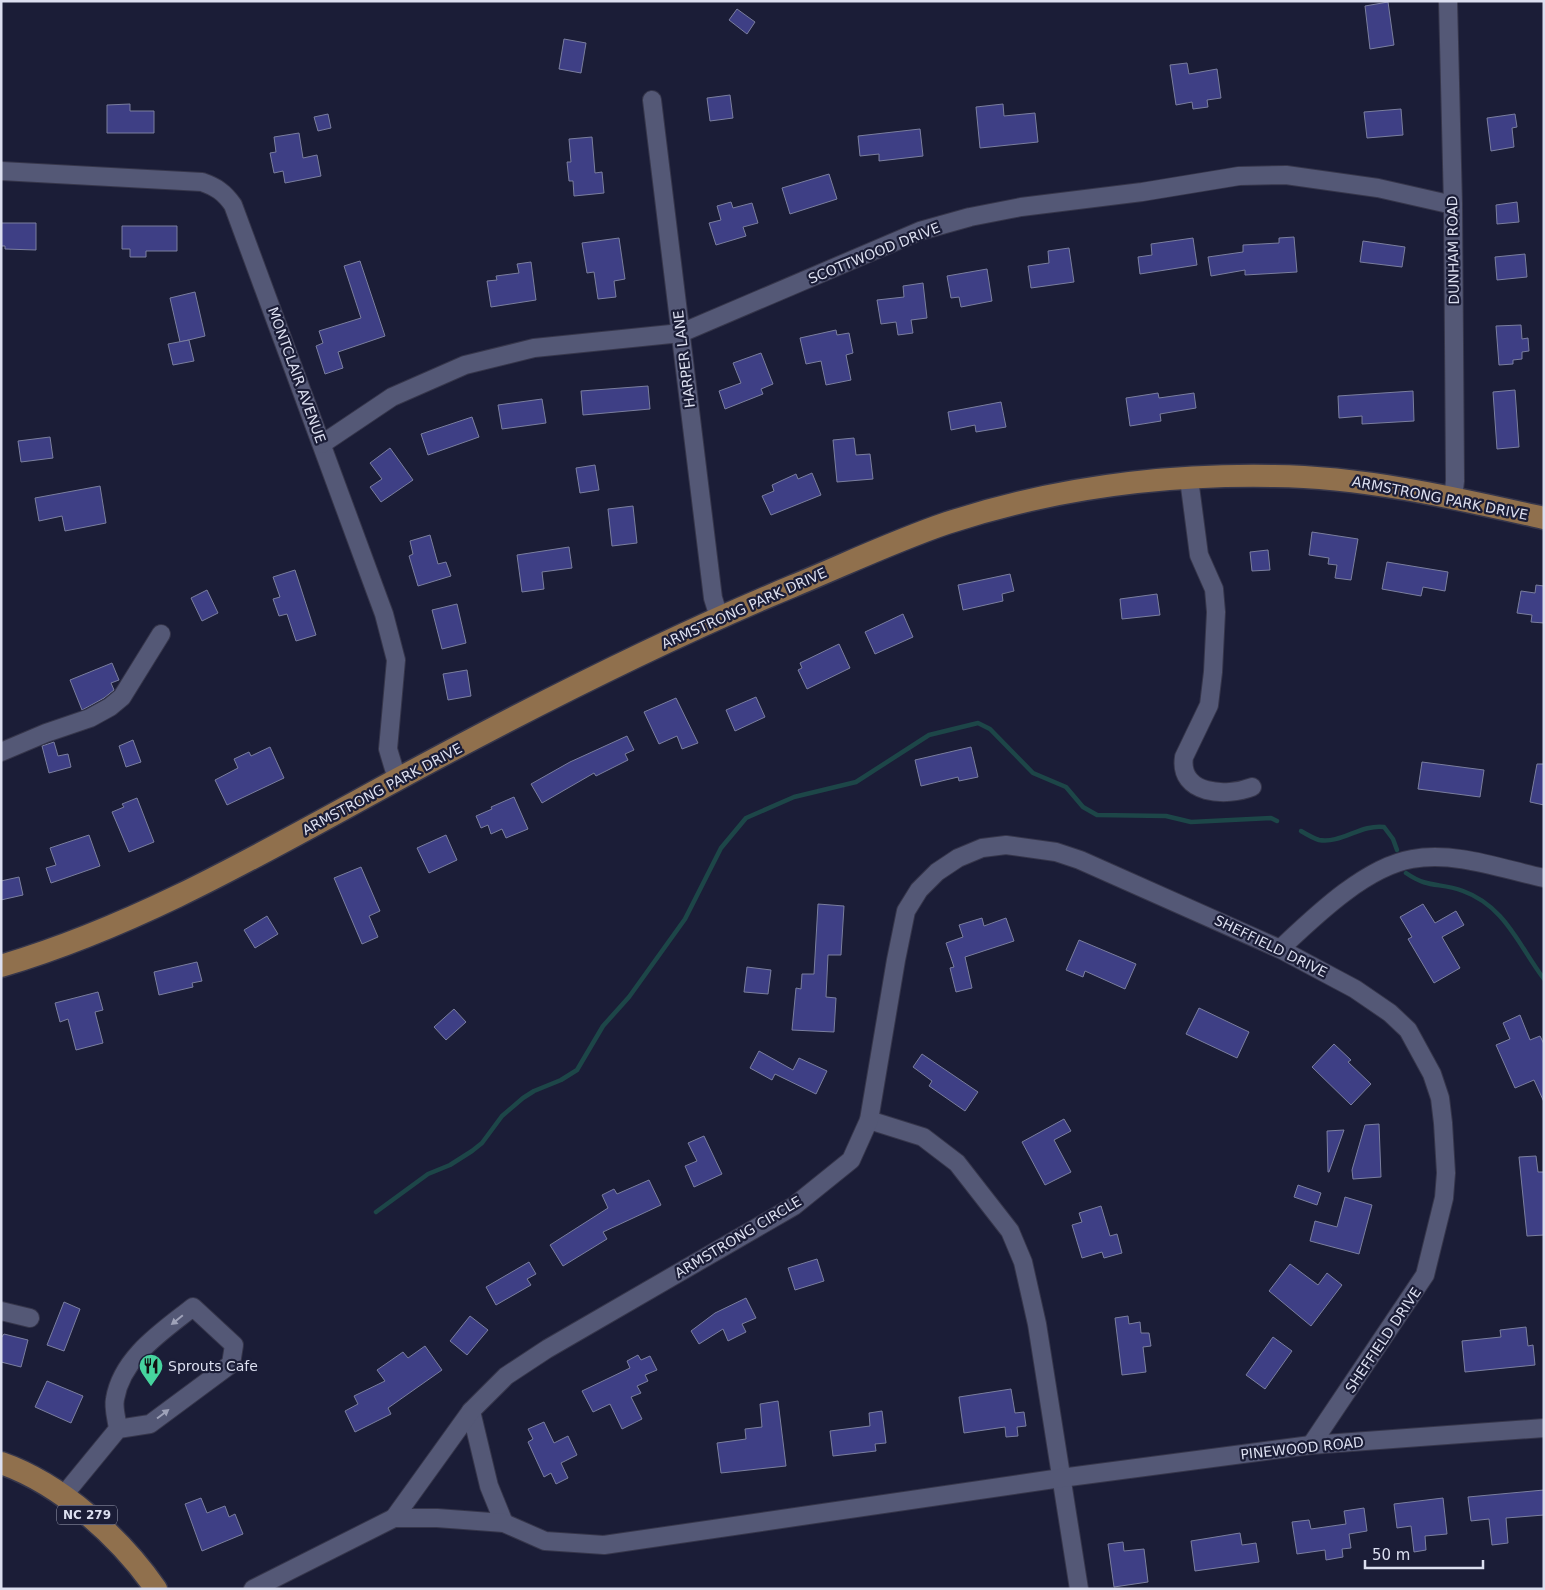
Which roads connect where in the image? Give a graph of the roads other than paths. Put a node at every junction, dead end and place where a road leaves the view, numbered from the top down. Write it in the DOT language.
graph roads {
  1 [pos="1451,5"];
  2 [pos="652,100"];
  3 [pos="1,171"];
  4 [pos="1453,205"];
  5 [pos="681,333"];
  6 [pos="322,444"];
  7 [pos="1188,479"];
  8 [pos="1453,498"];
  9 [pos="1544,518"];
  10 [pos="719,617"];
  11 [pos="161,634"];
  12 [pos="1,752"];
  13 [pos="397,779"];
  14 [pos="1252,787"];
  15 [pos="1544,878"];
  16 [pos="1280,949"];
  17 [pos="1,966"];
  18 [pos="869,1120"];
  19 [pos="1,1311"];
  20 [pos="30,1318"];
  21 [pos="471,1411"];
  22 [pos="1544,1428"];
  23 [pos="118,1429"];
  24 [pos="1311,1445"];
  25 [pos="1,1463"];
  26 [pos="1061,1478"];
  27 [pos="63,1496"];
  28 [pos="394,1518"];
  29 [pos="504,1523"];
  30 [pos="156,1589"];
  31 [pos="253,1589"];
  32 [pos="1079,1589"];
  1 -- 4 [label="street, DUNHAM ROAD"];
  2 -- 5 [label="street, HARPER LANE"];
  3 -- 6 [label="street, MONTCLAIR AVENUE"];
  4 -- 5 [label="street, SCOTTWOOD DRIVE"];
  4 -- 8 [label="street, DUNHAM ROAD"];
  5 -- 6 [label="street, SCOTTWOOD DRIVE"];
  5 -- 10 [label="street, HARPER LANE"];
  6 -- 13 [label="street, MONTCLAIR AVENUE"];
  7 -- 8 [label="main road, ARMSTRONG PARK DRIVE"];
  7 -- 10 [label="main road, ARMSTRONG PARK DRIVE"];
  7 -- 14 [label="street"];
  8 -- 9 [label="main road, ARMSTRONG PARK DRIVE"];
  10 -- 13 [label="main road, ARMSTRONG PARK DRIVE"];
  11 -- 12 [label="street"];
  13 -- 17 [label="main road, ARMSTRONG PARK DRIVE"];
  15 -- 16 [label="street"];
  16 -- 18 [label="street, SHEFFIELD DRIVE"];
  16 -- 24 [label="street, SHEFFIELD DRIVE"];
  18 -- 21 [label="street, ARMSTRONG CIRCLE"];
  18 -- 26 [label="street"];
  19 -- 20 [label="street"];
  21 -- 28 [label="street, ARMSTRONG CIRCLE"];
  21 -- 29 [label="street"];
  22 -- 24 [label="street, PINEWOOD ROAD"];
  23 -- 23 [label="street, one-way"];
  23 -- 27 [label="street"];
  24 -- 26 [label="street, PINEWOOD ROAD"];
  25 -- 27 [label="main road, NC 279"];
  26 -- 29 [label="street, ARMSTRONG CIRCLE"];
  26 -- 32 [label="street"];
  27 -- 30 [label="main road, NC 279"];
  28 -- 29 [label="street, ARMSTRONG CIRCLE"];
  28 -- 31 [label="street, ARMSTRONG CIRCLE"];
}
